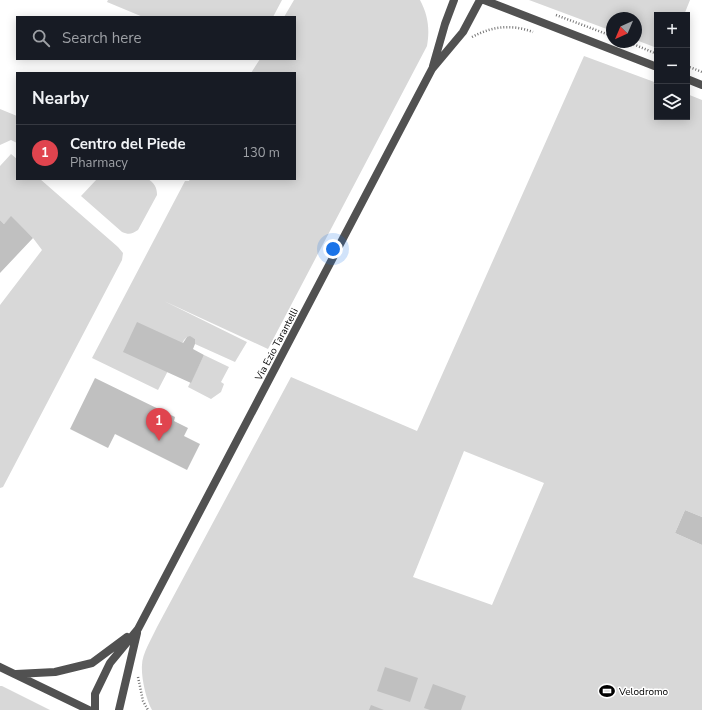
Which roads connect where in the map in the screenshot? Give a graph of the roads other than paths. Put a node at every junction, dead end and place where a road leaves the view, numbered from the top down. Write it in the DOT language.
graph roads {
  1 [pos="454,0"];
  2 [pos="480,0"];
  3 [pos="484,0"];
  4 [pos="654,66"];
  5 [pos="432,69"];
  6 [pos="690,80"];
  7 [pos="702,85"];
  8 [pos="138,630"];
  9 [pos="0,667"];
  10 [pos="16,674"];
  11 [pos="89,710"];
  12 [pos="95,710"];
  13 [pos="119,710"];
  1 -- 5 [label="street"];
  2 -- 5 [label="street"];
  3 -- 4 [label="street"];
  5 -- 8 [label="street, Via Ezio Tarantelli"];
  6 -- 7 [label="street"];
  8 -- 10 [label="street"];
  8 -- 12 [label="street"];
  8 -- 13 [label="street"];
  9 -- 10 [label="street"];
  10 -- 11 [label="street"];
}
